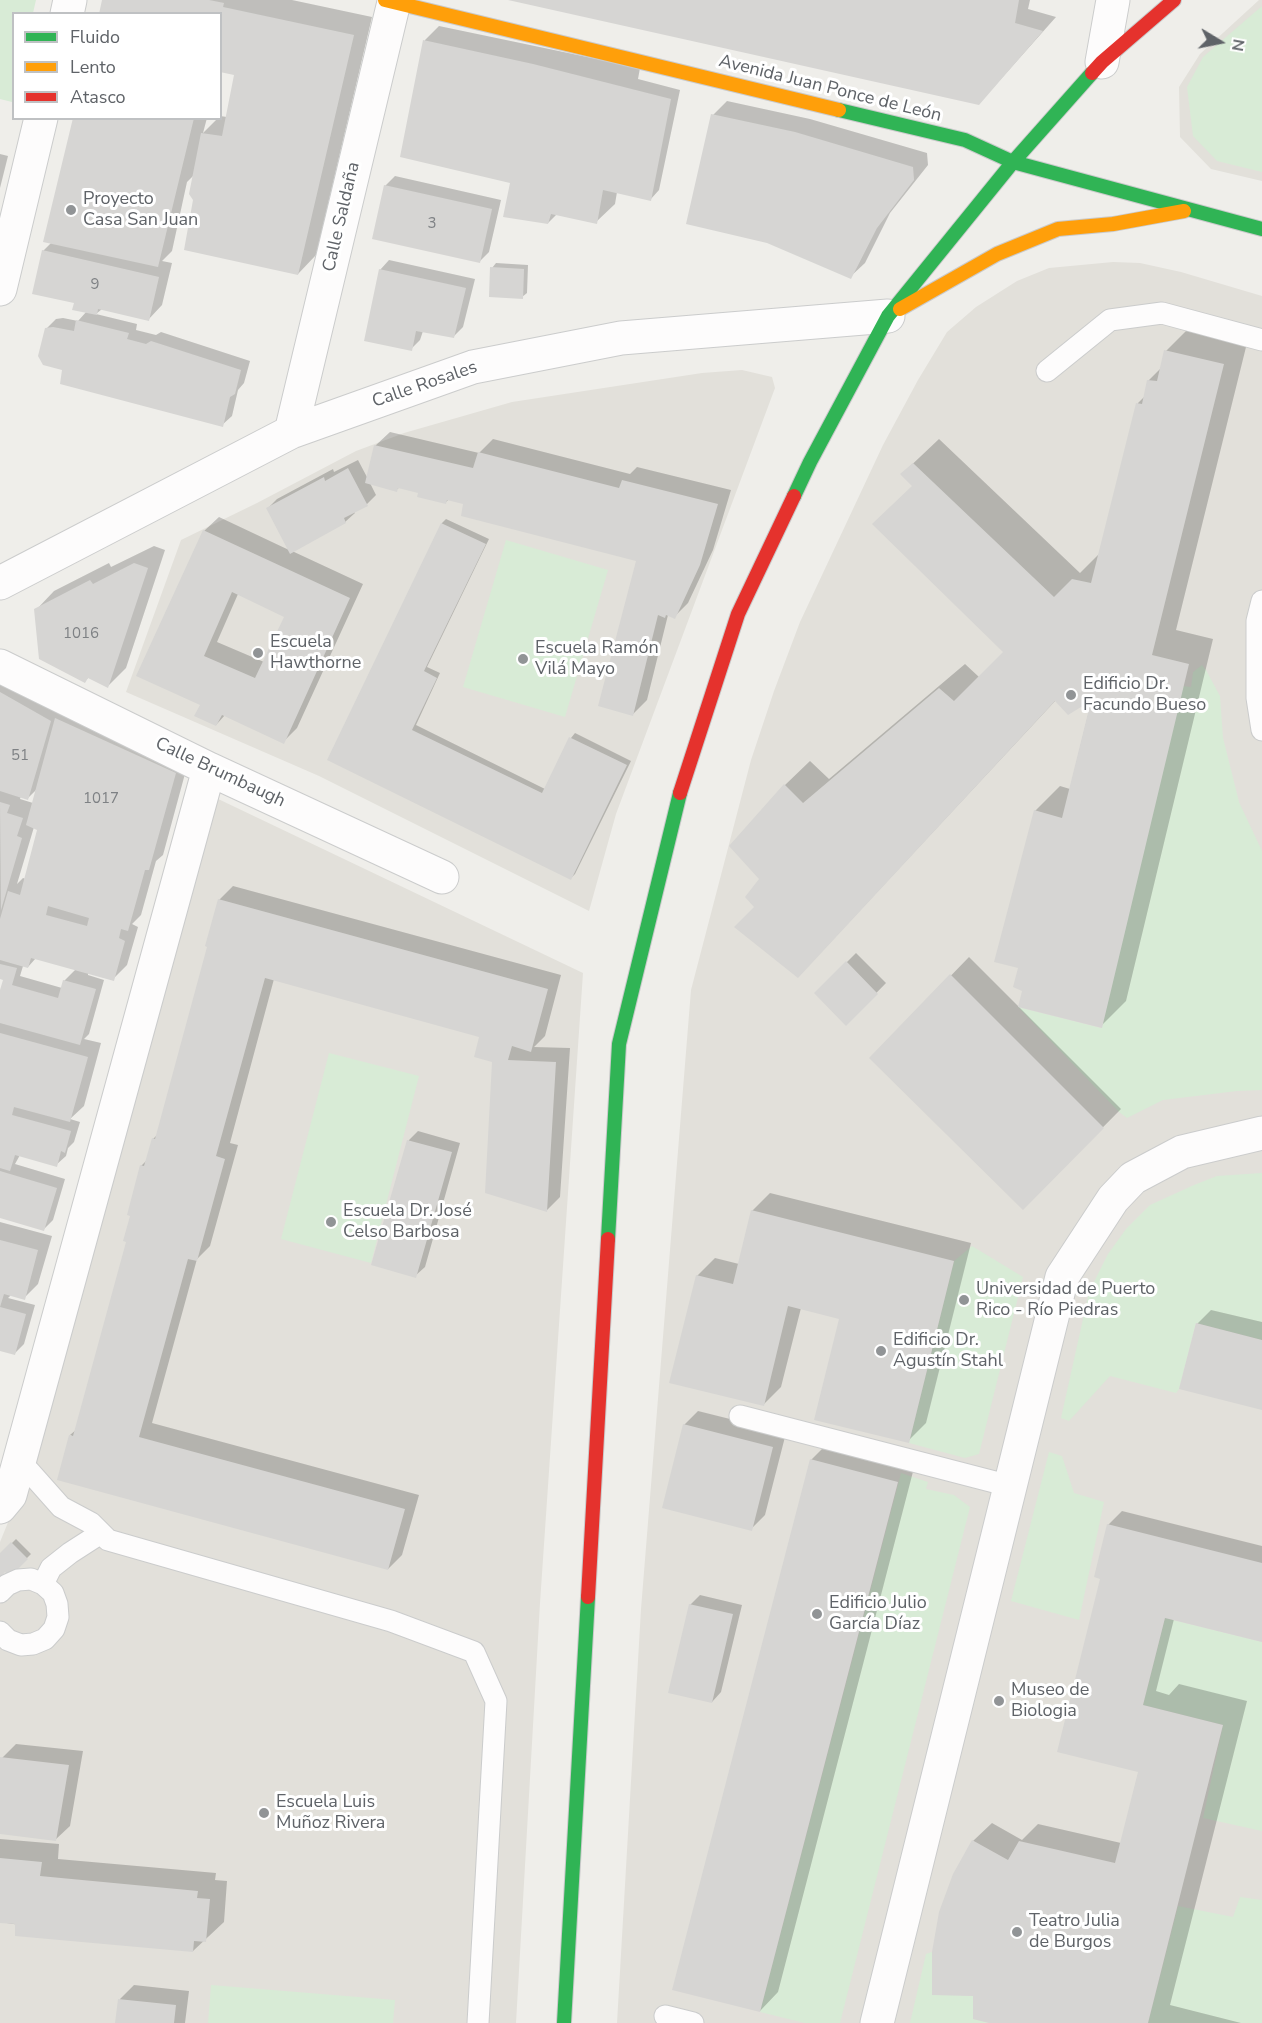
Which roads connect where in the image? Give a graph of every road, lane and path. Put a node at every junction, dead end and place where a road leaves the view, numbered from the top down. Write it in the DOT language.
graph roads {
  1 [pos="1113,0"];
  2 [pos="1174,0"];
  3 [pos="389,1"];
  4 [pos="1102,62"];
  5 [pos="41,120"];
  6 [pos="1013,162"];
  7 [pos="1192,210"];
  8 [pos="1262,229"];
  9 [pos="0,289"];
  10 [pos="888,316"];
  11 [pos="1262,340"];
  12 [pos="1047,371"];
  13 [pos="291,432"];
  14 [pos="0,583"];
  15 [pos="1262,601"];
  16 [pos="0,666"];
  17 [pos="1262,730"];
  18 [pos="209,769"];
  19 [pos="442,877"];
  20 [pos="1262,1132"];
  21 [pos="740,1416"];
  22 [pos="1010,1486"];
  23 [pos="5,1501"];
  24 [pos="101,1533"];
  25 [pos="43,1584"];
  26 [pos="0,1592"];
  27 [pos="0,1632"];
  28 [pos="665,2016"];
  29 [pos="478,2023"];
  30 [pos="564,2023"];
  31 [pos="693,2023"];
  32 [pos="877,2023"];
  1 -- 4 [label="street"];
  2 -- 4 [label="street"];
  3 -- 6 [label="street, Avenida Juan Ponce de León"];
  3 -- 13 [label="street, Calle Saldaña"];
  4 -- 6 [label="street"];
  5 -- 9 [label="street"];
  6 -- 7 [label="street, Avenida Juan Ponce de León"];
  6 -- 10 [label="street"];
  7 -- 8 [label="street, Avenida Juan Ponce de León"];
  7 -- 10 [label="street"];
  10 -- 13 [label="street, Calle Rosales"];
  10 -- 30 [label="street"];
  11 -- 12 [label="lane"];
  13 -- 14 [label="street, Calle Rosales"];
  15 -- 17 [label="lane"];
  16 -- 18 [label="street, Calle Brumbaugh"];
  18 -- 19 [label="street, Calle Brumbaugh"];
  18 -- 23 [label="street"];
  20 -- 22 [label="street"];
  21 -- 22 [label="lane"];
  22 -- 32 [label="street"];
  23 -- 24 [label="lane"];
  24 -- 25 [label="lane"];
  24 -- 29 [label="lane"];
  25 -- 26 [label="lane"];
  25 -- 27 [label="lane"];
  28 -- 31 [label="lane"];
}
